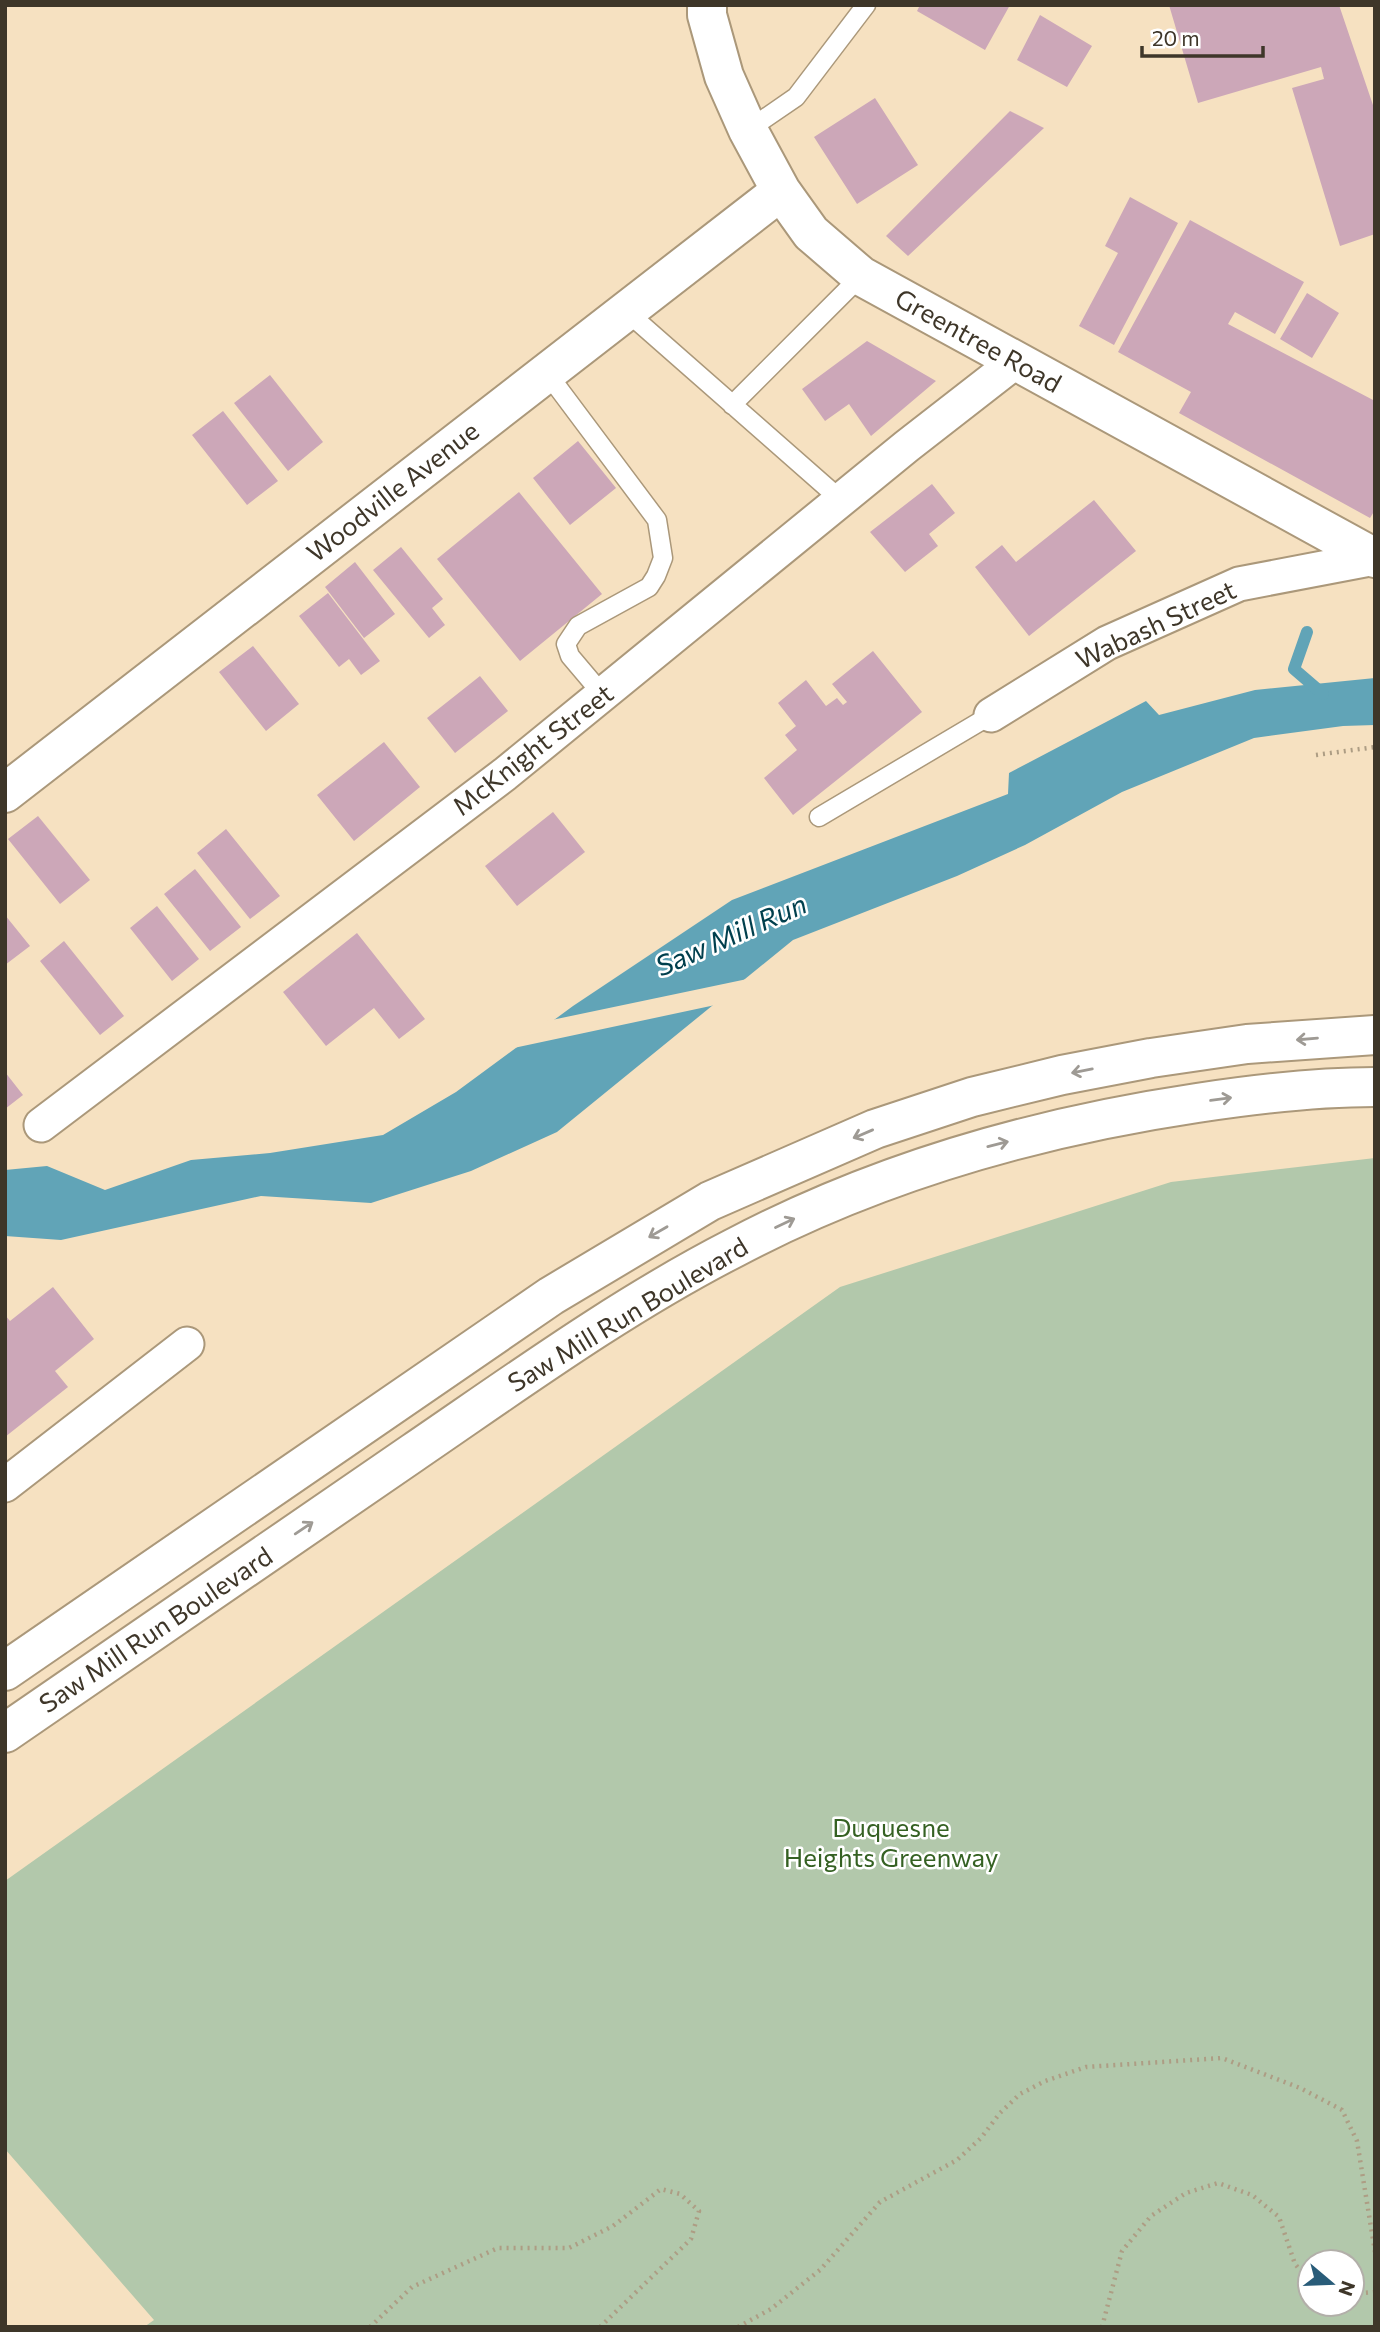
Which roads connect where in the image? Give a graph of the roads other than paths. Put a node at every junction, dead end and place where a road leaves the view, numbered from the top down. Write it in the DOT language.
graph roads {
  1 [pos="707,5"];
  2 [pos="866,5"];
  3 [pos="748,130"];
  4 [pos="780,191"];
  5 [pos="861,276"];
  6 [pos="626,311"];
  7 [pos="1015,362"];
  8 [pos="547,373"];
  9 [pos="732,405"];
  10 [pos="841,500"];
  11 [pos="1375,558"];
  12 [pos="603,695"];
  13 [pos="991,715"];
  14 [pos="5,793"];
  15 [pos="819,817"];
  16 [pos="1375,1035"];
  17 [pos="1375,1087"];
  18 [pos="41,1125"];
  19 [pos="187,1344"];
  20 [pos="5,1485"];
  21 [pos="5,1671"];
  22 [pos="5,1733"];
  1 -- 3 [label="main road, Greentree Road"];
  2 -- 3 [label="lane"];
  3 -- 4 [label="main road, Greentree Road"];
  4 -- 5 [label="main road, Greentree Road"];
  4 -- 6 [label="main road, Woodville Avenue"];
  5 -- 7 [label="main road, Greentree Road"];
  5 -- 9 [label="lane"];
  6 -- 8 [label="main road, Woodville Avenue"];
  6 -- 9 [label="lane"];
  7 -- 10 [label="street, McKnight Street"];
  7 -- 11 [label="main road, Greentree Road"];
  8 -- 12 [label="lane"];
  8 -- 14 [label="main road, Woodville Avenue"];
  9 -- 10 [label="lane"];
  10 -- 12 [label="street, McKnight Street"];
  11 -- 13 [label="street, Wabash Street"];
  12 -- 18 [label="street, McKnight Street"];
  13 -- 15 [label="lane"];
  16 -- 21 [label="main road, Saw Mill Run Boulevard, one-way"];
  22 -- 17 [label="main road, Saw Mill Run Boulevard, one-way"];
  19 -- 20 [label="street"];
}
